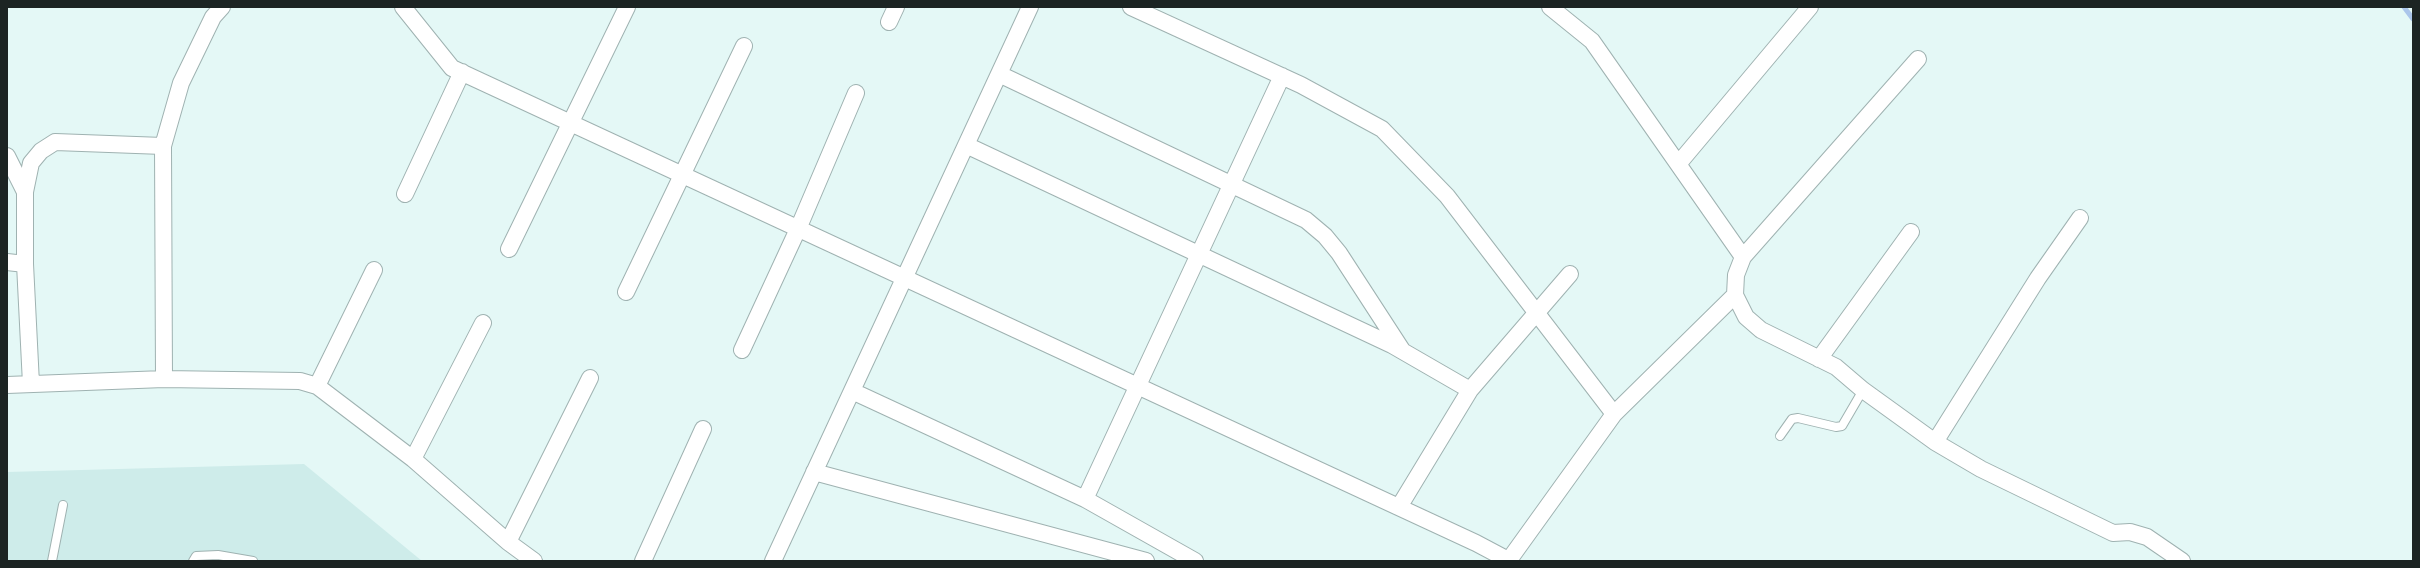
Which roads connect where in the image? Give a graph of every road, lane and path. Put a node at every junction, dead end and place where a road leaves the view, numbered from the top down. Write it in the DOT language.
graph roads {
  1 [pos="222,7"];
  2 [pos="627,7"];
  3 [pos="896,7"];
  4 [pos="1030,7"];
  5 [pos="1131,7"];
  6 [pos="1550,7"];
  7 [pos="1810,7"];
  8 [pos="409,9"];
  9 [pos="889,22"];
  10 [pos="744,46"];
  11 [pos="1918,59"];
  12 [pos="462,72"];
  13 [pos="999,74"];
  14 [pos="1282,76"];
  15 [pos="856,93"];
  16 [pos="572,124"];
  17 [pos="966,145"];
  18 [pos="163,146"];
  19 [pos="7,156"];
  20 [pos="1679,163"];
  21 [pos="681,174"];
  22 [pos="1232,184"];
  23 [pos="24,192"];
  24 [pos="405,194"];
  25 [pos="2080,218"];
  26 [pos="798,229"];
  27 [pos="1911,232"];
  28 [pos="509,249"];
  29 [pos="1199,255"];
  30 [pos="1743,257"];
  31 [pos="7,262"];
  32 [pos="25,264"];
  33 [pos="374,270"];
  34 [pos="1570,274"];
  35 [pos="904,278"];
  36 [pos="626,292"];
  37 [pos="1735,295"];
  38 [pos="1537,313"];
  39 [pos="483,323"];
  40 [pos="742,350"];
  41 [pos="1404,351"];
  42 [pos="1818,359"];
  43 [pos="590,378"];
  44 [pos="164,379"];
  45 [pos="31,384"];
  46 [pos="7,385"];
  47 [pos="317,386"];
  48 [pos="1138,386"];
  49 [pos="1470,390"];
  50 [pos="1863,390"];
  51 [pos="852,391"];
  52 [pos="1614,414"];
  53 [pos="703,429"];
  54 [pos="1780,436"];
  55 [pos="1935,442"];
  56 [pos="413,459"];
  57 [pos="814,472"];
  58 [pos="1085,499"];
  59 [pos="63,505"];
  60 [pos="1399,507"];
  61 [pos="508,542"];
  62 [pos="52,561"];
  63 [pos="193,561"];
  64 [pos="253,561"];
  65 [pos="534,561"];
  66 [pos="644,561"];
  67 [pos="773,561"];
  68 [pos="1146,561"];
  69 [pos="1195,561"];
  70 [pos="1509,561"];
  71 [pos="2182,561"];
  1 -- 18 [label="street"];
  2 -- 16 [label="street"];
  3 -- 9 [label="street"];
  4 -- 13 [label="street"];
  5 -- 14 [label="street"];
  6 -- 20 [label="street"];
  7 -- 20 [label="street"];
  8 -- 12 [label="street"];
  10 -- 21 [label="street"];
  11 -- 30 [label="street"];
  12 -- 16 [label="street"];
  12 -- 24 [label="street"];
  13 -- 17 [label="street"];
  13 -- 22 [label="street"];
  14 -- 22 [label="street"];
  14 -- 38 [label="street"];
  15 -- 26 [label="street"];
  16 -- 21 [label="street"];
  16 -- 28 [label="street"];
  17 -- 29 [label="street"];
  17 -- 35 [label="street"];
  18 -- 23 [label="street"];
  18 -- 44 [label="street"];
  19 -- 23 [label="street"];
  20 -- 30 [label="street"];
  21 -- 26 [label="street"];
  21 -- 36 [label="street"];
  22 -- 29 [label="street"];
  22 -- 41 [label="street"];
  23 -- 32 [label="street"];
  25 -- 55 [label="street"];
  26 -- 35 [label="street"];
  26 -- 40 [label="street"];
  27 -- 42 [label="street"];
  29 -- 41 [label="street"];
  29 -- 48 [label="street"];
  30 -- 37 [label="street"];
  31 -- 32 [label="street"];
  32 -- 45 [label="street"];
  33 -- 47 [label="street"];
  34 -- 38 [label="street"];
  35 -- 48 [label="street"];
  35 -- 51 [label="street"];
  37 -- 42 [label="street"];
  37 -- 52 [label="street"];
  38 -- 49 [label="street"];
  38 -- 52 [label="street"];
  39 -- 56 [label="street"];
  41 -- 49 [label="street"];
  42 -- 50 [label="street"];
  43 -- 61 [label="street"];
  44 -- 45 [label="street"];
  44 -- 47 [label="street"];
  45 -- 46 [label="street"];
  47 -- 56 [label="street"];
  48 -- 58 [label="street"];
  48 -- 60 [label="street"];
  49 -- 60 [label="street"];
  50 -- 54 [label="lane"];
  50 -- 55 [label="street"];
  51 -- 57 [label="street"];
  51 -- 58 [label="street"];
  52 -- 70 [label="street"];
  53 -- 66 [label="street"];
  55 -- 71 [label="street"];
  56 -- 61 [label="street"];
  57 -- 67 [label="street"];
  57 -- 68 [label="street"];
  58 -- 69 [label="street"];
  59 -- 62 [label="lane"];
  60 -- 70 [label="street"];
  61 -- 65 [label="street"];
  63 -- 64 [label="lane"];
}
